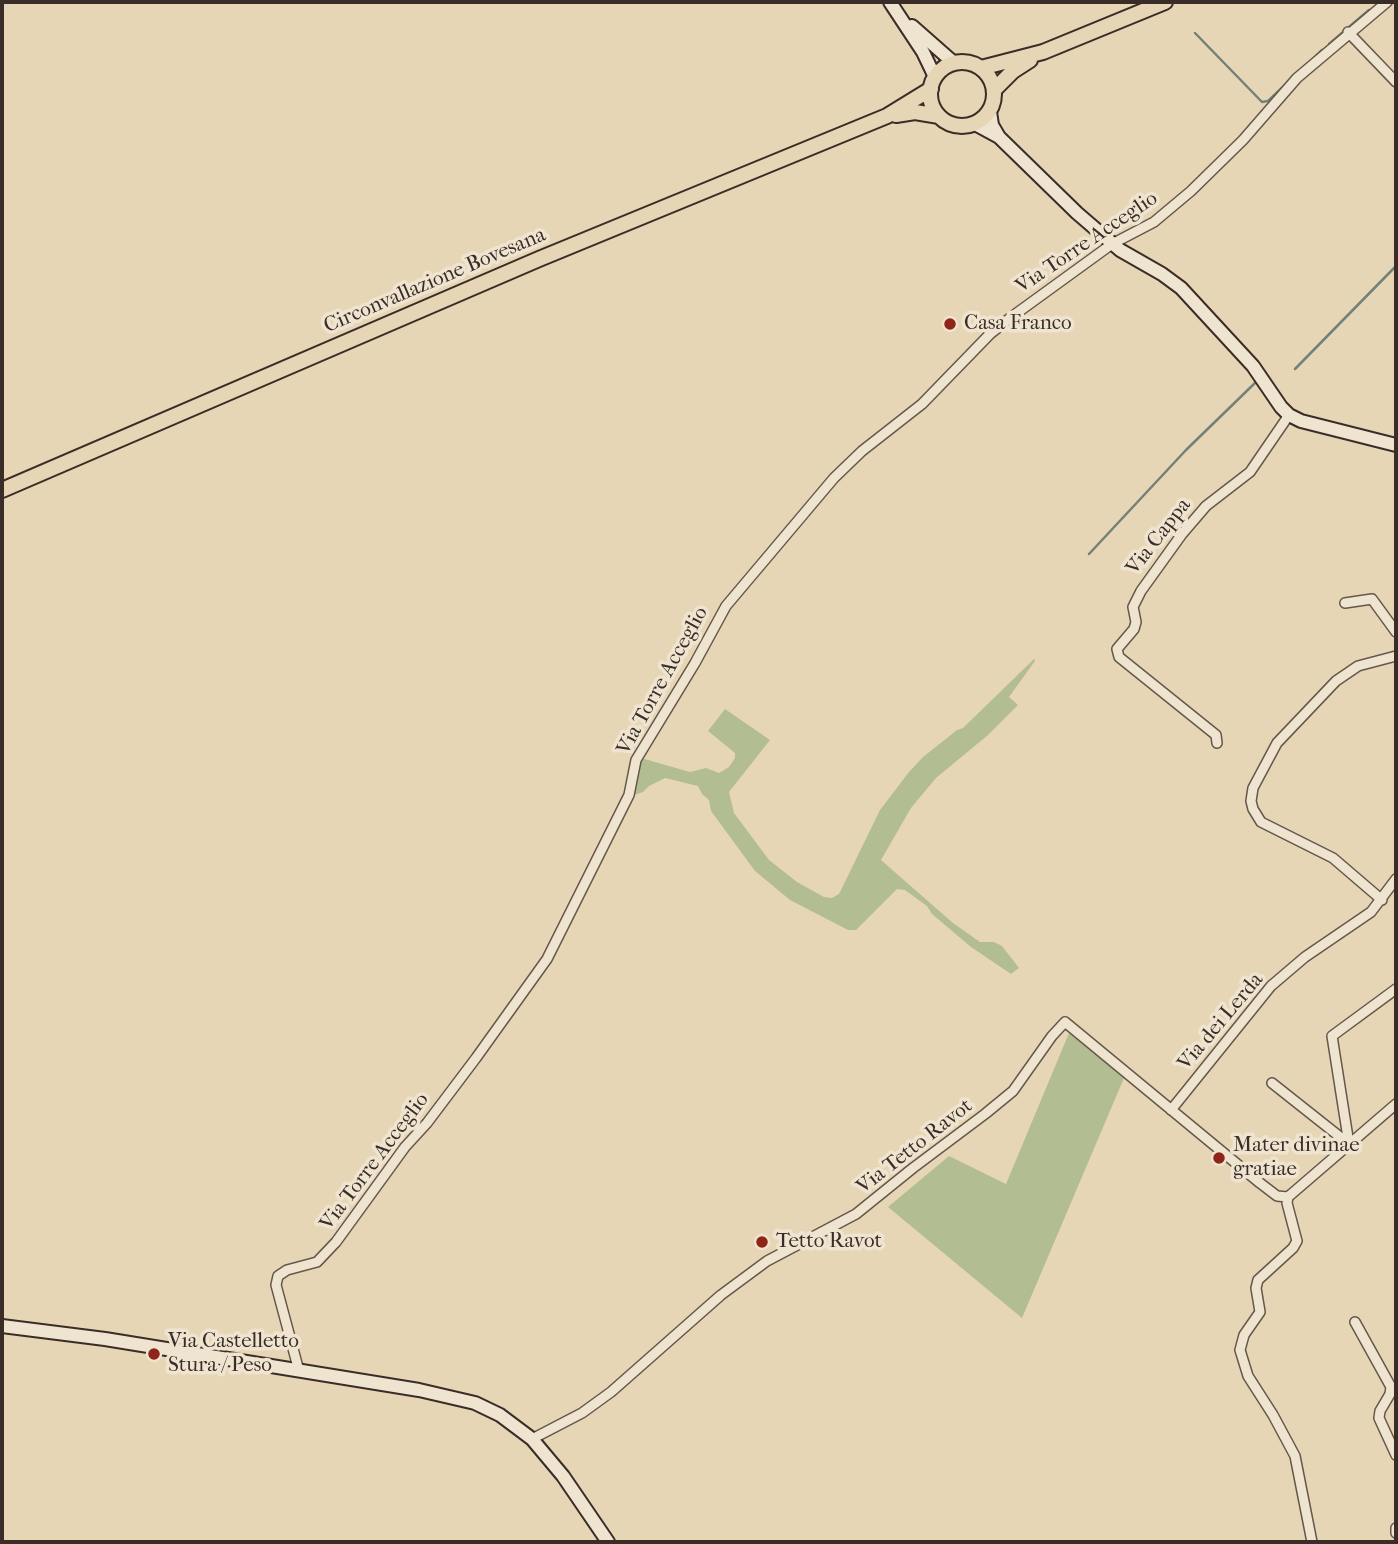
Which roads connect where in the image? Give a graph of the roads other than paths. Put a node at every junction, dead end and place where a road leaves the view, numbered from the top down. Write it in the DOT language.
graph roads {
  1 [pos="890,2"];
  2 [pos="1165,2"];
  3 [pos="1387,2"];
  4 [pos="901,16"];
  5 [pos="1349,32"];
  6 [pos="1043,52"];
  7 [pos="954,63"];
  8 [pos="981,68"];
  9 [pos="1396,82"];
  10 [pos="933,83"];
  11 [pos="994,90"];
  12 [pos="990,112"];
  13 [pos="887,116"];
  14 [pos="939,116"];
  15 [pos="975,124"];
  16 [pos="999,136"];
  17 [pos="1112,244"];
  18 [pos="1289,415"];
  19 [pos="1396,445"];
  20 [pos="2,490"];
  21 [pos="1345,603"];
  22 [pos="1396,632"];
  23 [pos="1396,656"];
  24 [pos="1217,743"];
  25 [pos="1396,879"];
  26 [pos="1381,901"];
  27 [pos="1396,989"];
  28 [pos="1272,1083"];
  29 [pos="1396,1104"];
  30 [pos="1171,1110"];
  31 [pos="1349,1144"];
  32 [pos="1288,1197"];
  33 [pos="1355,1322"];
  34 [pos="2,1326"];
  35 [pos="299,1371"];
  36 [pos="532,1439"];
  37 [pos="1396,1455"];
  38 [pos="608,1542"];
  39 [pos="1312,1542"];
  1 -- 4 [label="street"];
  2 -- 6 [label="main road"];
  3 -- 5 [label="street, Via Torre Acceglio"];
  4 -- 7 [label="street"];
  4 -- 10 [label="street"];
  5 -- 9 [label="street"];
  5 -- 17 [label="street, Via Torre Acceglio"];
  6 -- 8 [label="main road"];
  6 -- 11 [label="main road"];
  7 -- 8 [label="main road"];
  7 -- 10 [label="main road"];
  8 -- 11 [label="main road"];
  10 -- 13 [label="main road, Circonvallazione Bovesana"];
  10 -- 14 [label="main road"];
  11 -- 12 [label="main road"];
  12 -- 15 [label="main road"];
  12 -- 16 [label="street"];
  13 -- 14 [label="main road, Circonvallazione Bovesana"];
  13 -- 20 [label="main road, Circonvallazione Bovesana"];
  14 -- 15 [label="main road"];
  15 -- 16 [label="street"];
  16 -- 17 [label="street"];
  17 -- 18 [label="street"];
  17 -- 35 [label="street, Via Torre Acceglio"];
  18 -- 19 [label="street"];
  18 -- 24 [label="street, Via Cappa"];
  21 -- 22 [label="street"];
  23 -- 26 [label="street"];
  25 -- 26 [label="street, Via dei Lerda"];
  26 -- 30 [label="street, Via dei Lerda"];
  27 -- 31 [label="street"];
  28 -- 31 [label="street"];
  29 -- 31 [label="street"];
  30 -- 32 [label="street, Via Tetto Ravot"];
  30 -- 36 [label="street, Via Tetto Ravot"];
  31 -- 32 [label="street"];
  32 -- 39 [label="street"];
  33 -- 37 [label="street"];
  34 -- 35 [label="street"];
  35 -- 36 [label="street"];
  36 -- 38 [label="street"];
}
